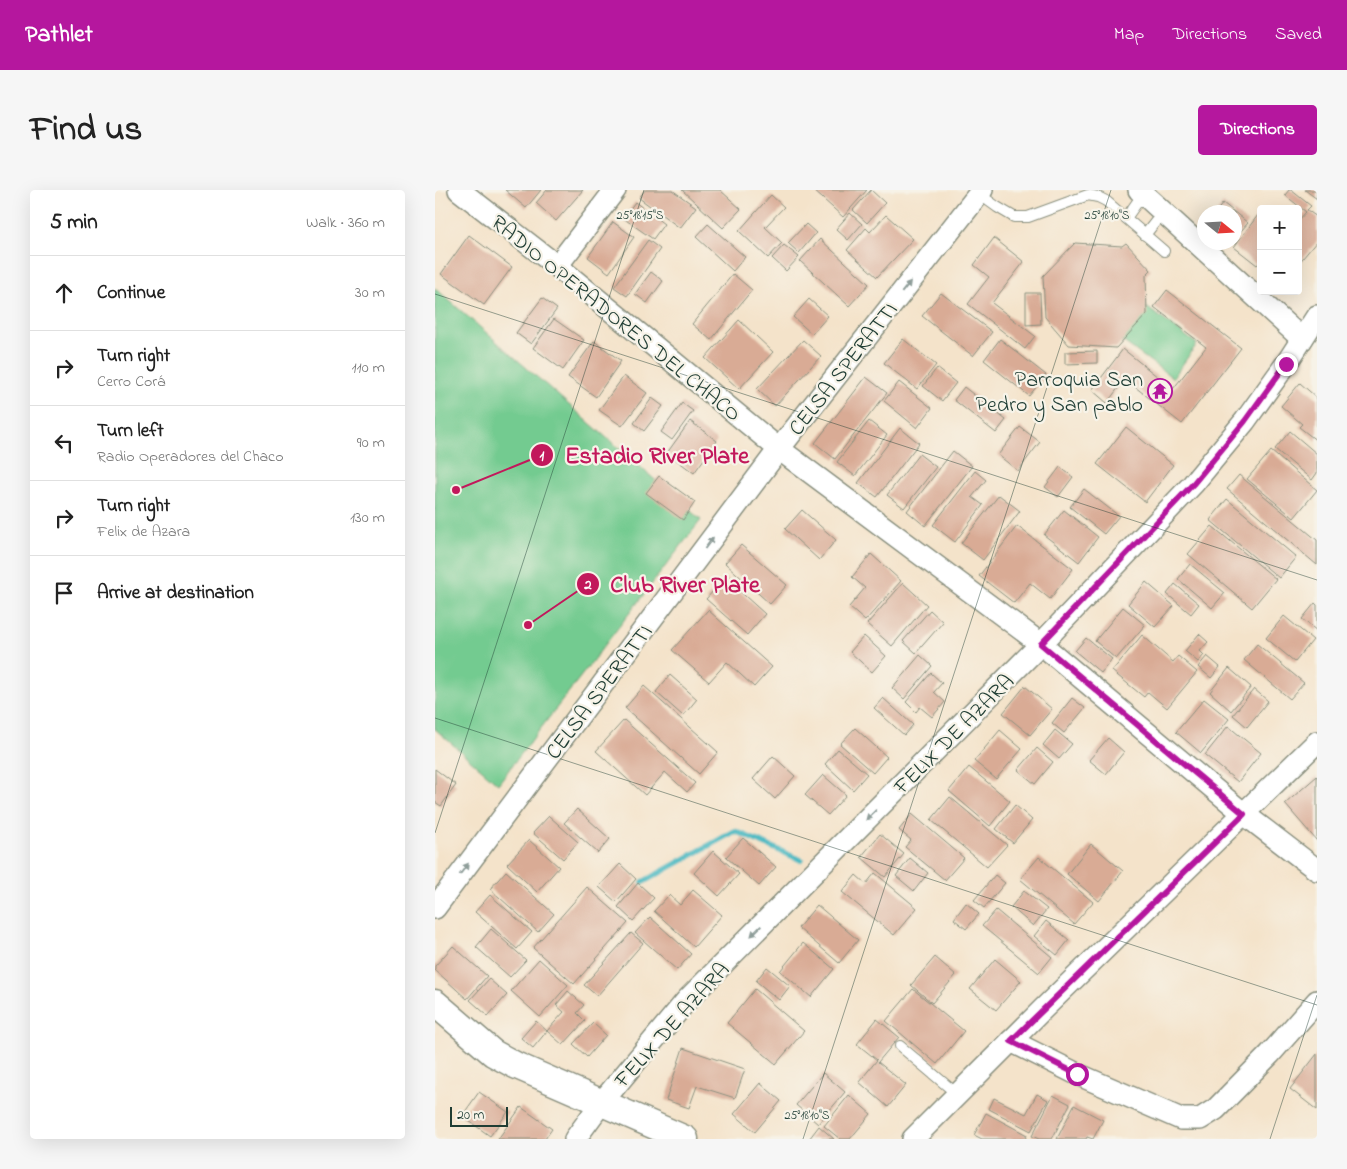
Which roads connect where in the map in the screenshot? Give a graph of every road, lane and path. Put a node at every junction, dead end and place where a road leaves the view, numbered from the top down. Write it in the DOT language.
graph roads {
  1 [pos="459,190"];
  2 [pos="615,190"];
  3 [pos="980,192"];
  4 [pos="1141,192"];
  5 [pos="1163,212"];
  6 [pos="1126,218"];
  7 [pos="1145,235"];
  8 [pos="1164,250"];
  9 [pos="557,266"];
  10 [pos="1317,316"];
  11 [pos="1302,339"];
  12 [pos="779,449"];
  13 [pos="1041,644"];
  14 [pos="1317,742"];
  15 [pos="1244,814"];
  16 [pos="1317,870"];
  17 [pos="435,908"];
  18 [pos="1317,1001"];
  19 [pos="435,1003"];
  20 [pos="1011,1041"];
  21 [pos="900,1046"];
  22 [pos="958,1095"];
  23 [pos="601,1102"];
  24 [pos="575,1139"];
  25 [pos="685,1139"];
  26 [pos="913,1139"];
  1 -- 9 [label="street, RADIO OPERADORES DEL CHACO"];
  2 -- 9 [label="street"];
  3 -- 6 [label="lane"];
  12 -- 3 [label="street, CELSA SPERATTI, one-way"];
  4 -- 5 [label="street"];
  4 -- 6 [label="lane"];
  5 -- 7 [label="lane"];
  5 -- 11 [label="street"];
  6 -- 7 [label="lane"];
  7 -- 8 [label="lane"];
  9 -- 12 [label="street, RADIO OPERADORES DEL CHACO"];
  10 -- 11 [label="street, FELIX DE AZARA"];
  11 -- 13 [label="street, FELIX DE AZARA"];
  12 -- 13 [label="street, RADIO OPERADORES DEL CHACO"];
  17 -- 12 [label="street, CELSA SPERATTI, one-way"];
  13 -- 15 [label="street, RADIO OPERADORES DEL CHACO"];
  13 -- 23 [label="street, FELIX DE AZARA, one-way"];
  14 -- 15 [label="street"];
  15 -- 16 [label="street, RADIO OPERADORES DEL CHACO"];
  15 -- 20 [label="street"];
  18 -- 20 [label="street"];
  19 -- 23 [label="street"];
  20 -- 22 [label="street"];
  21 -- 22 [label="lane"];
  22 -- 26 [label="street"];
  23 -- 24 [label="street, FELIX DE AZARA"];
  23 -- 25 [label="street"];
}
